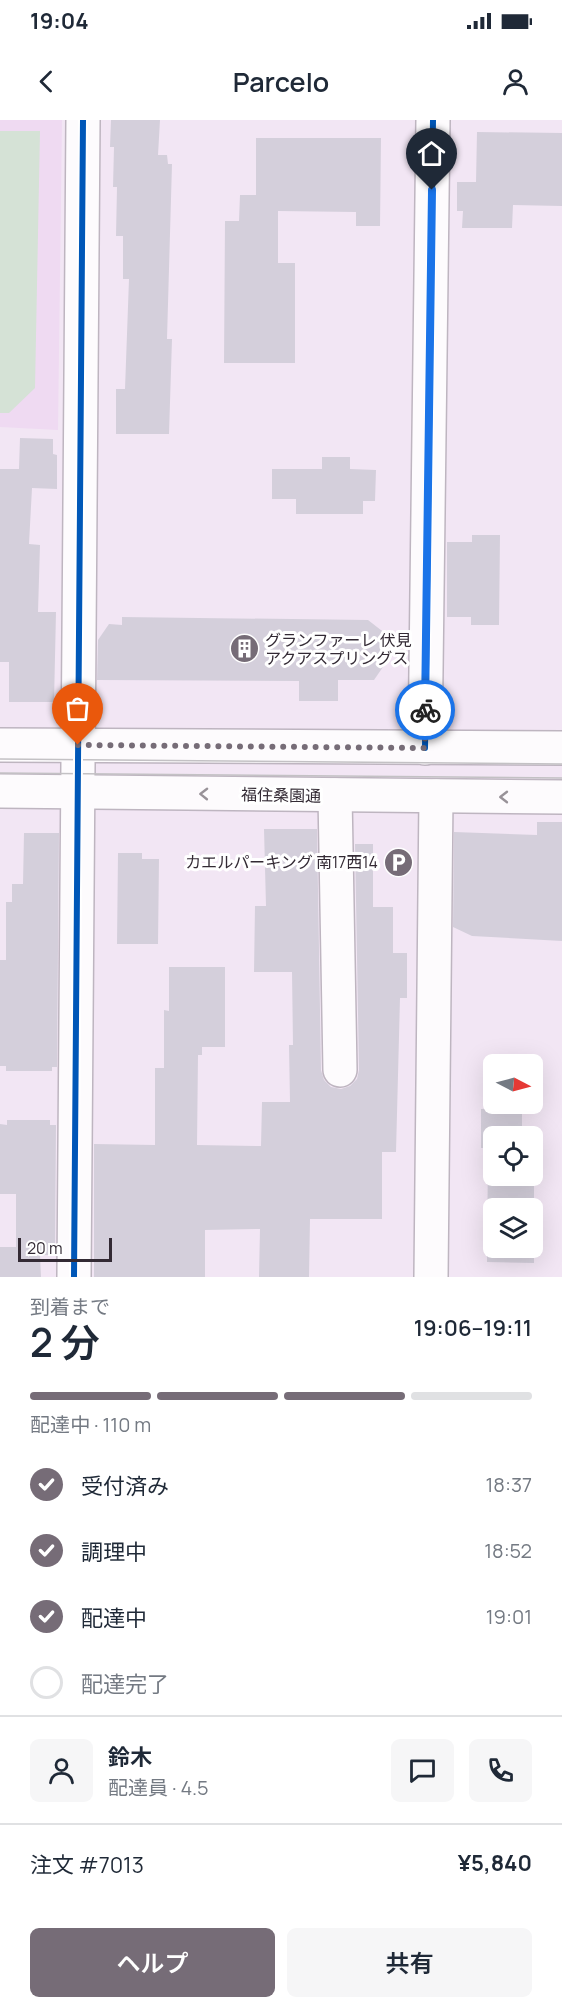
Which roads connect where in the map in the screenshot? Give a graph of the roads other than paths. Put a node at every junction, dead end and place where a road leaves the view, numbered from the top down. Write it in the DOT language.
graph roads {
  1 [pos="82,120"];
  2 [pos="433,120"];
  3 [pos="0,745"];
  4 [pos="78,745"];
  5 [pos="425,748"];
  6 [pos="562,748"];
  7 [pos="0,791"];
  8 [pos="78,793"];
  9 [pos="336,795"];
  10 [pos="436,796"];
  11 [pos="562,797"];
  12 [pos="340,1070"];
  13 [pos="74,1277"];
  14 [pos="431,1277"];
  1 -- 4 [label="street"];
  2 -- 5 [label="street"];
  3 -- 4 [label="street"];
  4 -- 5 [label="street"];
  4 -- 8 [label="street"];
  5 -- 6 [label="street"];
  7 -- 8 [label="street, 福住桑園通"];
  9 -- 8 [label="street, 福住桑園通, one-way"];
  8 -- 13 [label="street"];
  9 -- 10 [label="street, 福住桑園通"];
  9 -- 12 [label="street"];
  11 -- 10 [label="street, 福住桑園通, one-way"];
  10 -- 14 [label="street"];
}
